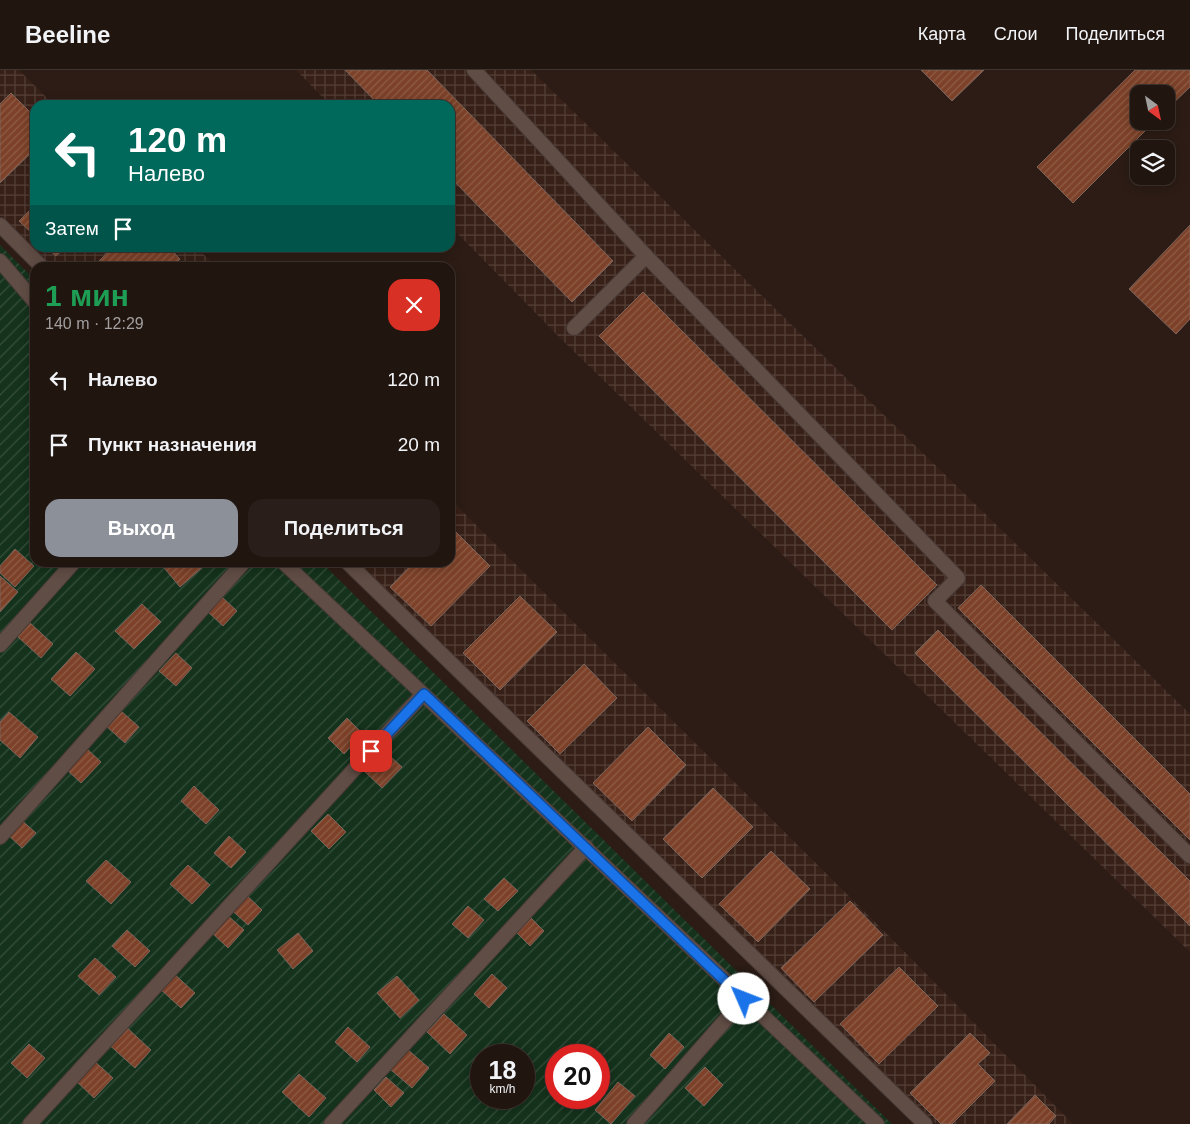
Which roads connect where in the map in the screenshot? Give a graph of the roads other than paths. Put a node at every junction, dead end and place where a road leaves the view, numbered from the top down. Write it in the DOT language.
graph roads {
  1 [pos="474,70"];
  2 [pos="0,225"];
  3 [pos="646,256"];
  4 [pos="0,261"];
  5 [pos="38,262"];
  6 [pos="30,296"];
  7 [pos="574,328"];
  8 [pos="70,567"];
  9 [pos="240,567"];
  10 [pos="288,567"];
  11 [pos="352,567"];
  12 [pos="0,645"];
  13 [pos="424,694"];
  14 [pos="0,837"];
  15 [pos="586,847"];
  16 [pos="1190,856"];
  17 [pos="744,999"];
  18 [pos="30,1124"];
  19 [pos="331,1124"];
  20 [pos="634,1124"];
  21 [pos="877,1124"];
  22 [pos="925,1124"];
  1 -- 3 [label="lane"];
  2 -- 5 [label="lane"];
  3 -- 7 [label="lane"];
  3 -- 16 [label="lane"];
  4 -- 6 [label="lane"];
  8 -- 12 [label="lane"];
  9 -- 14 [label="lane"];
  10 -- 13 [label="lane"];
  11 -- 22 [label="lane"];
  13 -- 15 [label="lane"];
  13 -- 18 [label="lane"];
  15 -- 17 [label="lane"];
  15 -- 19 [label="lane"];
  17 -- 20 [label="lane"];
  17 -- 21 [label="lane"];
}
